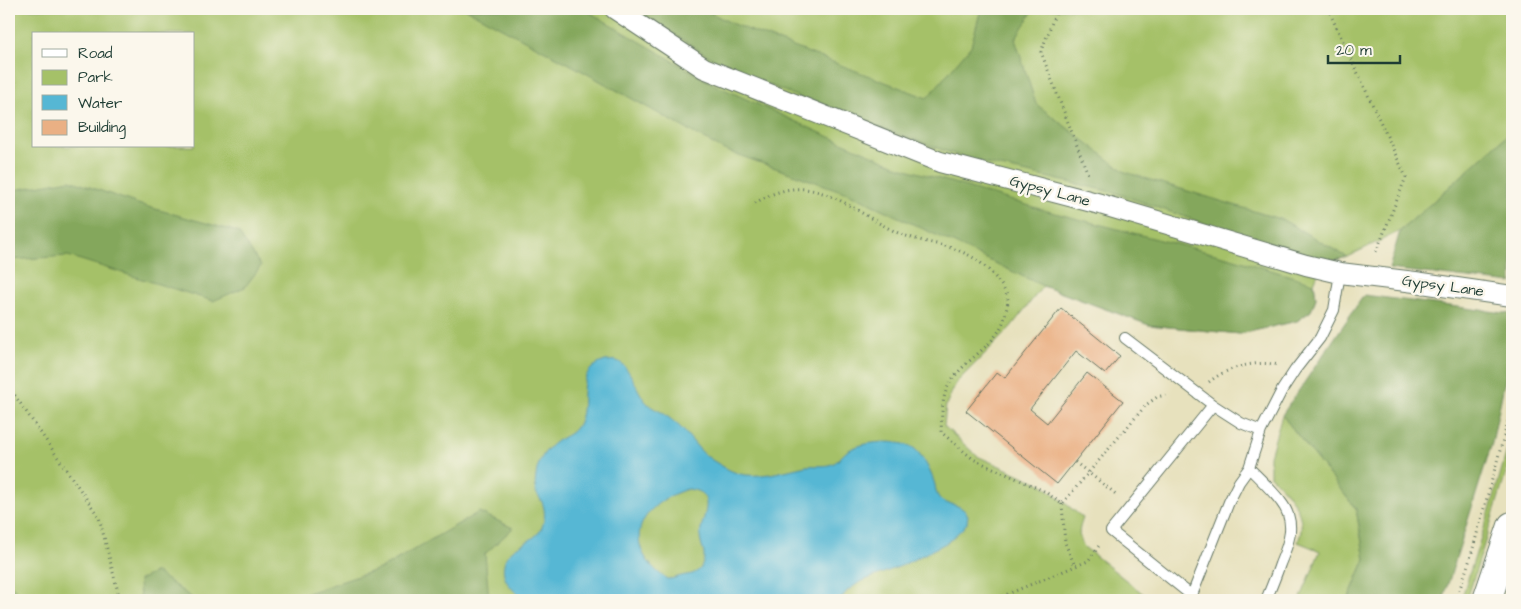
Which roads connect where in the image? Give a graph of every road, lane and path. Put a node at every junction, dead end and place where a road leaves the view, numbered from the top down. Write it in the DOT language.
graph roads {
  1 [pos="615,9"];
  2 [pos="1057,9"];
  3 [pos="1328,9"];
  4 [pos="755,203"];
  5 [pos="1100,204"];
  6 [pos="1340,273"];
  7 [pos="1366,276"];
  8 [pos="1512,296"];
  9 [pos="1125,338"];
  10 [pos="1294,372"];
  11 [pos="1187,385"];
  12 [pos="9,387"];
  13 [pos="1198,392"];
  14 [pos="1212,405"];
  15 [pos="1512,407"];
  16 [pos="1261,431"];
  17 [pos="1074,462"];
  18 [pos="1249,468"];
  19 [pos="1089,473"];
  20 [pos="1062,504"];
  21 [pos="1131,506"];
  22 [pos="1512,526"];
  23 [pos="1111,531"];
  24 [pos="1075,566"];
  25 [pos="1190,598"];
  26 [pos="120,600"];
  27 [pos="993,600"];
  28 [pos="1266,600"];
  29 [pos="1456,600"];
  30 [pos="1487,600"];
  1 -- 5 [label="street, Gypsy Lane"];
  2 -- 5 [label="path"];
  3 -- 7 [label="path"];
  4 -- 20 [label="path"];
  5 -- 6 [label="street, Gypsy Lane"];
  6 -- 7 [label="street, Gypsy Lane"];
  6 -- 10 [label="lane"];
  7 -- 8 [label="street, Gypsy Lane"];
  9 -- 11 [label="lane"];
  10 -- 13 [label="path"];
  10 -- 16 [label="lane"];
  11 -- 13 [label="lane"];
  11 -- 19 [label="path"];
  12 -- 26 [label="path"];
  13 -- 14 [label="lane"];
  14 -- 16 [label="lane"];
  14 -- 21 [label="lane"];
  15 -- 29 [label="path"];
  16 -- 18 [label="lane"];
  17 -- 19 [label="path"];
  18 -- 25 [label="lane"];
  18 -- 28 [label="lane"];
  19 -- 20 [label="path"];
  19 -- 21 [label="path"];
  20 -- 24 [label="path"];
  21 -- 23 [label="lane"];
  22 -- 30 [label="highway"];
  23 -- 24 [label="path"];
  23 -- 25 [label="lane"];
  24 -- 27 [label="path"];
}
